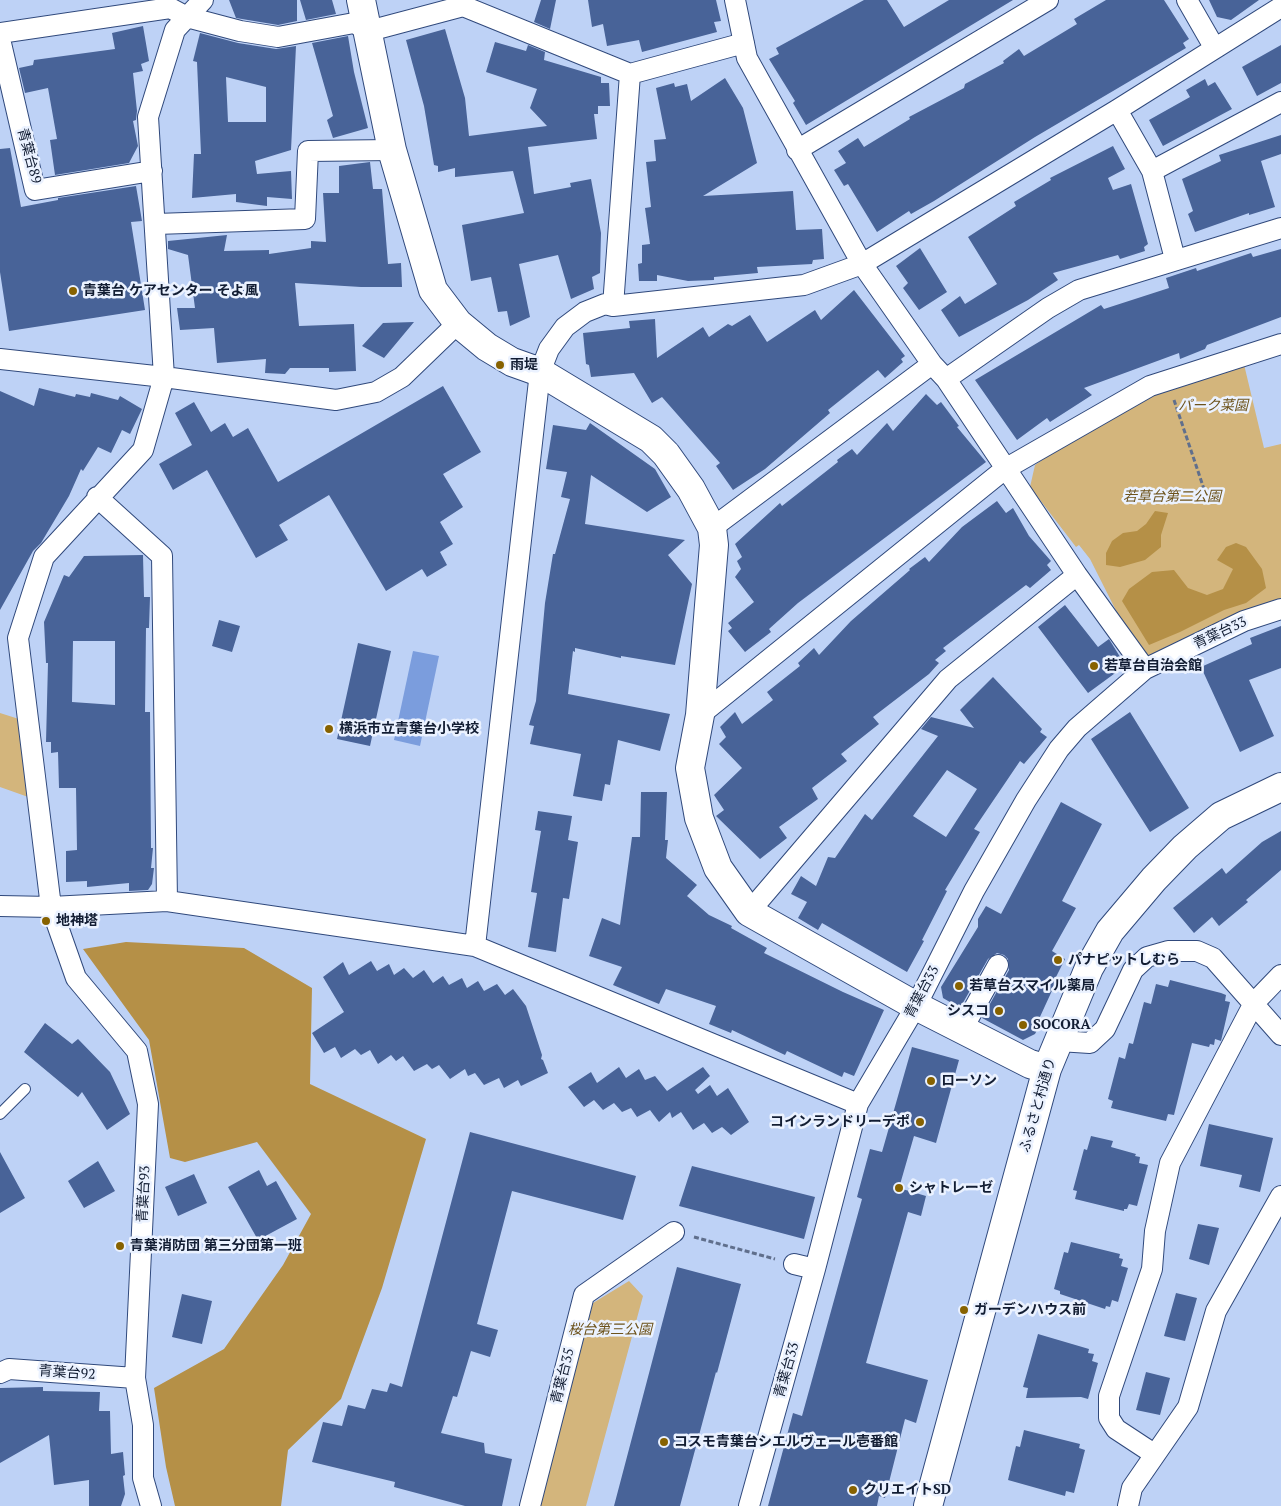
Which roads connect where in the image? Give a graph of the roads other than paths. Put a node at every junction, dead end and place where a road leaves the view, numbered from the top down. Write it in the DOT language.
graph roads {
  1 [pos="203,0"];
  2 [pos="361,0"];
  3 [pos="735,0"];
  4 [pos="1048,0"];
  5 [pos="1187,0"];
  6 [pos="1281,7"];
  7 [pos="187,17"];
  8 [pos="369,31"];
  9 [pos="0,33"];
  10 [pos="0,39"];
  11 [pos="744,43"];
  12 [pos="1214,47"];
  13 [pos="630,74"];
  14 [pos="1281,102"];
  15 [pos="1117,110"];
  16 [pos="392,150"];
  17 [pos="797,150"];
  18 [pos="152,171"];
  19 [pos="1152,171"];
  20 [pos="156,224"];
  21 [pos="1281,228"];
  22 [pos="1175,259"];
  23 [pos="862,264"];
  24 [pos="613,306"];
  25 [pos="458,323"];
  26 [pos="1281,344"];
  27 [pos="0,359"];
  28 [pos="932,364"];
  29 [pos="540,372"];
  30 [pos="164,377"];
  31 [pos="946,379"];
  32 [pos="1005,469"];
  33 [pos="97,497"];
  34 [pos="712,528"];
  35 [pos="1077,575"];
  36 [pos="1281,609"];
  37 [pos="1145,668"];
  38 [pos="700,715"];
  39 [pos="1281,787"];
  40 [pos="167,901"];
  41 [pos="0,906"];
  42 [pos="51,907"];
  43 [pos="749,912"];
  44 [pos="474,946"];
  45 [pos="998,965"];
  46 [pos="1281,975"];
  47 [pos="1254,1003"];
  48 [pos="916,1006"];
  49 [pos="962,1030"];
  50 [pos="1281,1035"];
  51 [pos="1059,1041"];
  52 [pos="1047,1069"];
  53 [pos="25,1088"];
  54 [pos="858,1104"];
  55 [pos="0,1114"];
  56 [pos="1281,1196"];
  57 [pos="1273,1228"];
  58 [pos="674,1232"];
  59 [pos="794,1264"];
  60 [pos="815,1269"];
  61 [pos="0,1373"];
  62 [pos="135,1378"];
  63 [pos="1154,1454"];
  64 [pos="151,1506"];
  65 [pos="530,1506"];
  66 [pos="749,1506"];
  67 [pos="928,1506"];
  68 [pos="1128,1506"];
  1 -- 7 [label="street, 青葉台93"];
  2 -- 8 [label="street"];
  3 -- 11 [label="street"];
  4 -- 17 [label="street"];
  5 -- 12 [label="street"];
  6 -- 12 [label="street"];
  7 -- 8 [label="street"];
  7 -- 9 [label="street"];
  7 -- 18 [label="street, 青葉台93"];
  8 -- 13 [label="street"];
  8 -- 16 [label="street"];
  10 -- 18 [label="street, 青葉台89"];
  11 -- 13 [label="street"];
  11 -- 17 [label="street"];
  12 -- 15 [label="street"];
  13 -- 24 [label="street"];
  14 -- 19 [label="street"];
  15 -- 19 [label="street"];
  15 -- 23 [label="street"];
  16 -- 20 [label="street"];
  16 -- 25 [label="street"];
  17 -- 23 [label="street"];
  18 -- 20 [label="street, 青葉台93"];
  19 -- 22 [label="street"];
  20 -- 30 [label="street, 青葉台93"];
  21 -- 22 [label="street"];
  22 -- 31 [label="street"];
  23 -- 24 [label="street"];
  23 -- 28 [label="street"];
  24 -- 29 [label="street"];
  25 -- 29 [label="street"];
  25 -- 30 [label="street"];
  26 -- 32 [label="street"];
  27 -- 30 [label="street"];
  28 -- 31 [label="street"];
  28 -- 34 [label="street"];
  29 -- 34 [label="street"];
  29 -- 44 [label="street"];
  30 -- 33 [label="street, 青葉台93"];
  31 -- 32 [label="street"];
  32 -- 35 [label="street"];
  32 -- 38 [label="street"];
  33 -- 40 [label="street"];
  33 -- 42 [label="street, 青葉台93"];
  34 -- 38 [label="street"];
  35 -- 37 [label="street"];
  35 -- 43 [label="street"];
  36 -- 37 [label="street, 青葉台33"];
  37 -- 48 [label="street, 青葉台33"];
  38 -- 43 [label="street"];
  39 -- 51 [label="street, ふるさと村通り"];
  40 -- 42 [label="street"];
  40 -- 44 [label="street"];
  41 -- 42 [label="street"];
  42 -- 62 [label="street, 青葉台93"];
  43 -- 48 [label="street"];
  44 -- 54 [label="street"];
  45 -- 49 [label="street"];
  46 -- 47 [label="street"];
  47 -- 50 [label="street"];
  47 -- 51 [label="street"];
  47 -- 63 [label="street"];
  48 -- 49 [label="street"];
  48 -- 54 [label="street, 青葉台33"];
  49 -- 52 [label="street"];
  51 -- 52 [label="street, ふるさと村通り"];
  52 -- 67 [label="street, ふるさと村通り"];
  53 -- 55 [label="lane"];
  54 -- 60 [label="street, 青葉台33"];
  56 -- 57 [label="street"];
  57 -- 63 [label="street"];
  58 -- 65 [label="street, 青葉台35"];
  59 -- 60 [label="street"];
  60 -- 66 [label="street, 青葉台33"];
  61 -- 62 [label="street, 青葉台92"];
  62 -- 64 [label="street, 青葉台93"];
  63 -- 68 [label="street"];
}
